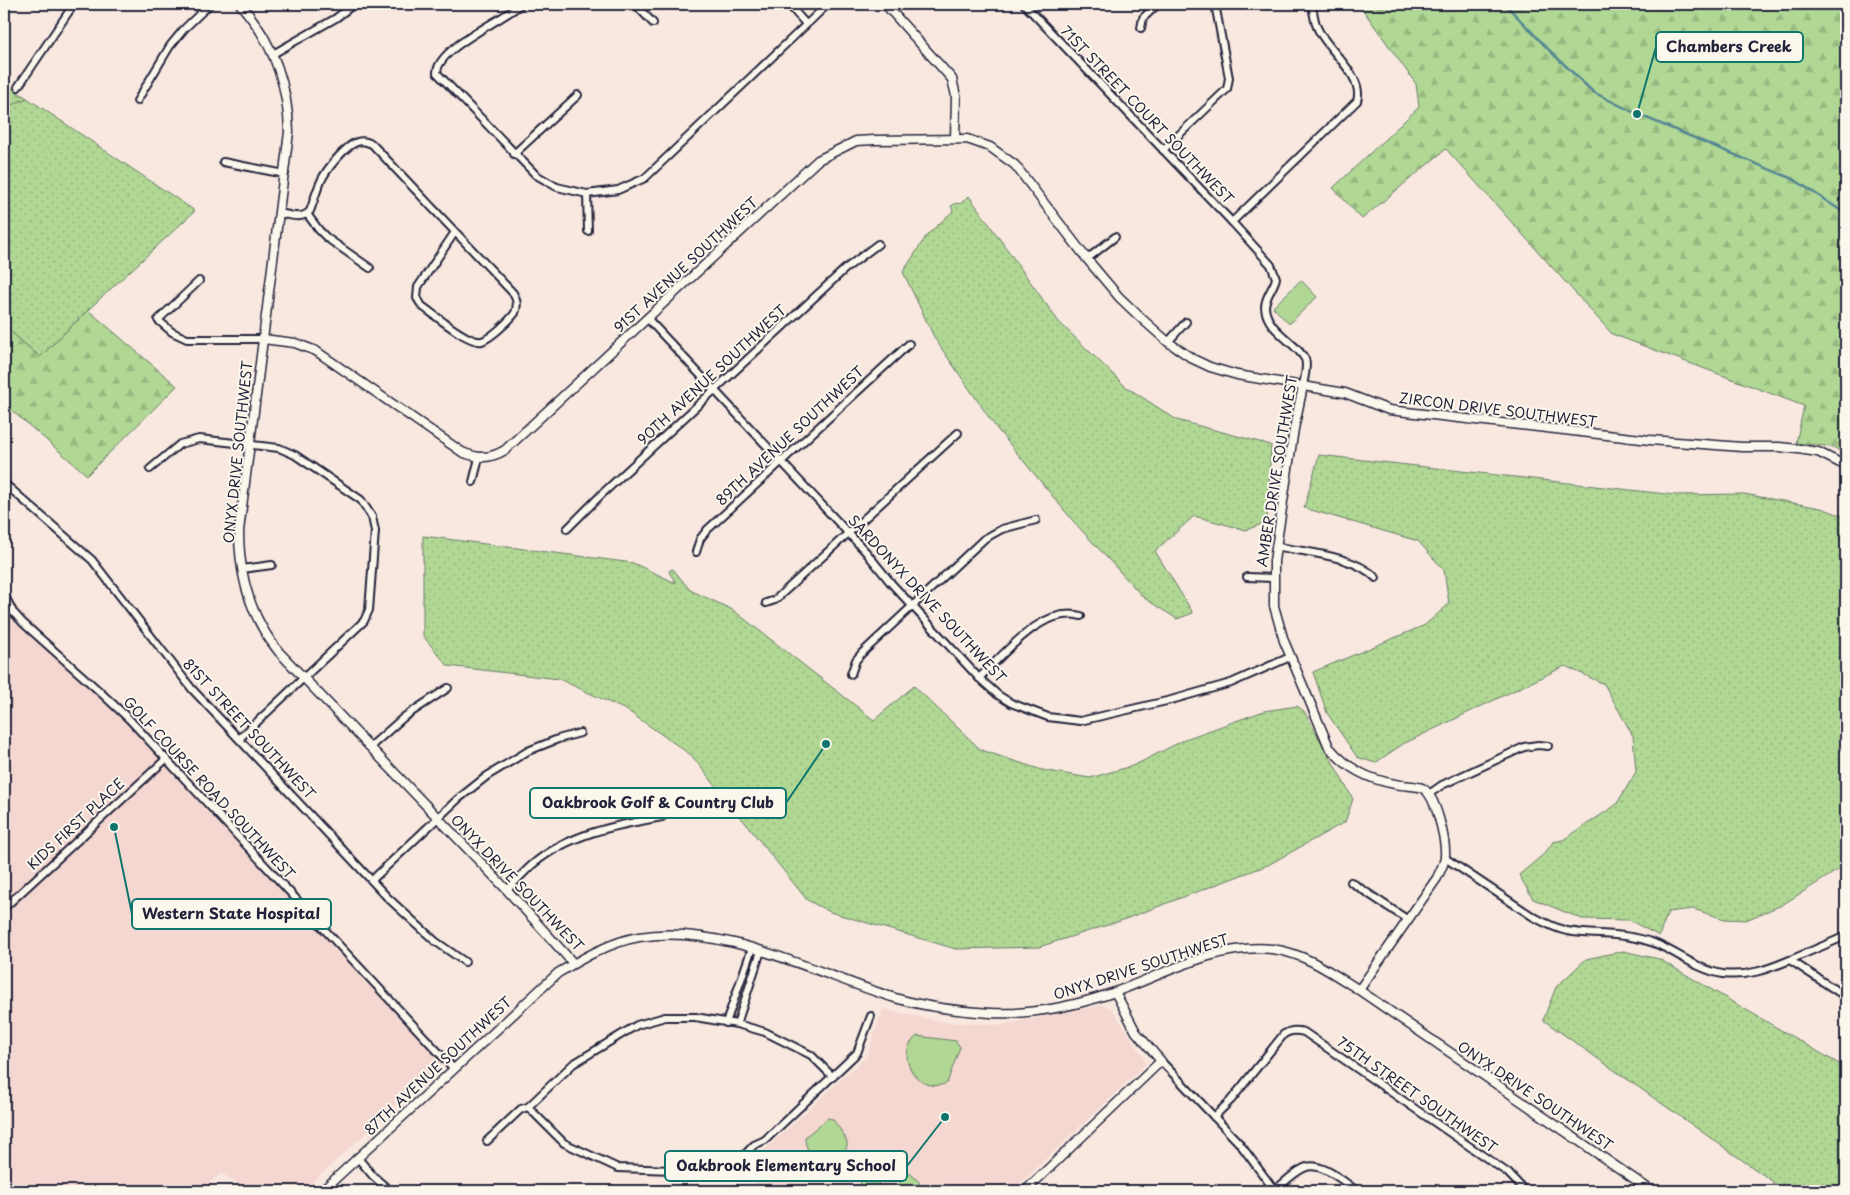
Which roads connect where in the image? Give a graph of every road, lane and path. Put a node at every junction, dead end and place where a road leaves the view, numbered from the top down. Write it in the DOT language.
graph roads {
  1 [pos="74,4"];
  2 [pos="210,4"];
  3 [pos="240,4"];
  4 [pos="354,4"];
  5 [pos="521,4"];
  6 [pos="635,4"];
  7 [pos="788,4"];
  8 [pos="828,4"];
  9 [pos="885,4"];
  10 [pos="1024,4"];
  11 [pos="1158,4"];
  12 [pos="1215,4"];
  13 [pos="1312,4"];
  14 [pos="653,23"];
  15 [pos="806,24"];
  16 [pos="1141,28"];
  17 [pos="273,54"];
  18 [pos="18,87"];
  19 [pos="578,95"];
  20 [pos="137,101"];
  21 [pos="955,139"];
  22 [pos="1164,150"];
  23 [pos="514,154"];
  24 [pos="223,162"];
  25 [pos="285,174"];
  26 [pos="587,194"];
  27 [pos="279,213"];
  28 [pos="307,214"];
  29 [pos="1232,222"];
  30 [pos="588,231"];
  31 [pos="455,232"];
  32 [pos="1115,237"];
  33 [pos="878,244"];
  34 [pos="1087,259"];
  35 [pos="370,268"];
  36 [pos="199,281"];
  37 [pos="647,318"];
  38 [pos="1186,322"];
  39 [pos="262,339"];
  40 [pos="1168,342"];
  41 [pos="908,344"];
  42 [pos="1303,386"];
  43 [pos="715,390"];
  44 [pos="958,433"];
  45 [pos="250,444"];
  46 [pos="479,458"];
  47 [pos="781,462"];
  48 [pos="1846,466"];
  49 [pos="150,468"];
  50 [pos="473,482"];
  51 [pos="4,483"];
  52 [pos="1036,520"];
  53 [pos="567,528"];
  54 [pos="848,532"];
  55 [pos="1276,546"];
  56 [pos="696,552"];
  57 [pos="272,565"];
  58 [pos="242,568"];
  59 [pos="1247,577"];
  60 [pos="1273,578"];
  61 [pos="1376,578"];
  62 [pos="4,594"];
  63 [pos="766,603"];
  64 [pos="912,606"];
  65 [pos="1081,616"];
  66 [pos="1290,656"];
  67 [pos="851,674"];
  68 [pos="304,678"];
  69 [pos="979,678"];
  70 [pos="448,688"];
  71 [pos="580,733"];
  72 [pos="240,738"];
  73 [pos="1548,746"];
  74 [pos="370,747"];
  75 [pos="166,758"];
  76 [pos="1429,794"];
  77 [pos="662,817"];
  78 [pos="438,819"];
  79 [pos="1446,858"];
  80 [pos="372,880"];
  81 [pos="1351,882"];
  82 [pos="507,890"];
  83 [pos="4,908"];
  84 [pos="1408,920"];
  85 [pos="1846,936"];
  86 [pos="752,948"];
  87 [pos="761,951"];
  88 [pos="1790,960"];
  89 [pos="465,962"];
  90 [pos="573,964"];
  91 [pos="1359,990"];
  92 [pos="1115,992"];
  93 [pos="1846,997"];
  94 [pos="871,1016"];
  95 [pos="726,1022"];
  96 [pos="736,1024"];
  97 [pos="1161,1061"];
  98 [pos="454,1069"];
  99 [pos="833,1077"];
  100 [pos="528,1108"];
  101 [pos="1214,1117"];
  102 [pos="486,1142"];
  103 [pos="357,1158"];
  104 [pos="322,1191"];
  105 [pos="390,1191"];
  106 [pos="1025,1191"];
  107 [pos="1275,1191"];
  108 [pos="1357,1191"];
  109 [pos="1525,1191"];
  110 [pos="1652,1191"];
  1 -- 18 [label="street"];
  2 -- 20 [label="street"];
  3 -- 17 [label="street, ONYX DRIVE SOUTHWEST"];
  4 -- 17 [label="street"];
  5 -- 23 [label="street"];
  6 -- 14 [label="street"];
  7 -- 15 [label="street"];
  8 -- 15 [label="street"];
  9 -- 21 [label="street"];
  10 -- 22 [label="street, 71ST STREET COURT SOUTHWEST"];
  11 -- 16 [label="street"];
  12 -- 22 [label="street"];
  13 -- 29 [label="street"];
  15 -- 26 [label="street"];
  17 -- 25 [label="street, ONYX DRIVE SOUTHWEST"];
  19 -- 23 [label="street"];
  21 -- 34 [label="street, ZIRCON DRIVE SOUTHWEST"];
  21 -- 37 [label="street, 91ST AVENUE SOUTHWEST"];
  22 -- 29 [label="street, 71ST STREET COURT SOUTHWEST"];
  23 -- 26 [label="street"];
  24 -- 25 [label="street"];
  25 -- 27 [label="street, ONYX DRIVE SOUTHWEST"];
  26 -- 30 [label="street"];
  27 -- 28 [label="street"];
  27 -- 39 [label="street, ONYX DRIVE SOUTHWEST"];
  28 -- 31 [label="street"];
  28 -- 35 [label="street"];
  29 -- 42 [label="street, AMBER DRIVE SOUTHWEST"];
  31 -- 31 [label="street"];
  32 -- 34 [label="street"];
  33 -- 43 [label="street, 90TH AVENUE SOUTHWEST"];
  34 -- 40 [label="street, ZIRCON DRIVE SOUTHWEST"];
  36 -- 39 [label="street"];
  37 -- 43 [label="street, SARDONYX DRIVE SOUTHWEST"];
  37 -- 46 [label="street, 91ST AVENUE SOUTHWEST"];
  38 -- 40 [label="street"];
  39 -- 45 [label="street, ONYX DRIVE SOUTHWEST"];
  39 -- 46 [label="street"];
  40 -- 42 [label="street, ZIRCON DRIVE SOUTHWEST"];
  41 -- 47 [label="street, 89TH AVENUE SOUTHWEST"];
  42 -- 48 [label="street, ZIRCON DRIVE SOUTHWEST"];
  42 -- 55 [label="street, AMBER DRIVE SOUTHWEST"];
  43 -- 47 [label="street, SARDONYX DRIVE SOUTHWEST"];
  43 -- 53 [label="street, 90TH AVENUE SOUTHWEST"];
  44 -- 54 [label="street"];
  45 -- 49 [label="street"];
  45 -- 58 [label="street, ONYX DRIVE SOUTHWEST"];
  45 -- 68 [label="street"];
  46 -- 50 [label="street"];
  47 -- 54 [label="street, SARDONYX DRIVE SOUTHWEST"];
  47 -- 56 [label="street, 89TH AVENUE SOUTHWEST"];
  51 -- 72 [label="street, 81ST STREET SOUTHWEST"];
  52 -- 64 [label="street"];
  54 -- 63 [label="street"];
  54 -- 64 [label="street, SARDONYX DRIVE SOUTHWEST"];
  55 -- 60 [label="street, AMBER DRIVE SOUTHWEST"];
  55 -- 61 [label="street"];
  57 -- 58 [label="street"];
  58 -- 68 [label="street, ONYX DRIVE SOUTHWEST"];
  59 -- 60 [label="street, AMBER DRIVE SOUTHWEST"];
  60 -- 66 [label="street, AMBER DRIVE SOUTHWEST"];
  62 -- 75 [label="street, GOLF COURSE ROAD SOUTHWEST"];
  64 -- 67 [label="street"];
  64 -- 69 [label="street, SARDONYX DRIVE SOUTHWEST"];
  65 -- 69 [label="street"];
  66 -- 69 [label="street, SARDONYX DRIVE SOUTHWEST"];
  66 -- 76 [label="street, AMBER DRIVE SOUTHWEST"];
  68 -- 72 [label="street"];
  68 -- 74 [label="street, ONYX DRIVE SOUTHWEST"];
  70 -- 74 [label="street"];
  71 -- 78 [label="street"];
  72 -- 80 [label="street, 81ST STREET SOUTHWEST"];
  73 -- 76 [label="street"];
  74 -- 78 [label="street, ONYX DRIVE SOUTHWEST"];
  75 -- 83 [label="street, KIDS FIRST PLACE"];
  75 -- 98 [label="street, GOLF COURSE ROAD SOUTHWEST"];
  76 -- 79 [label="street"];
  77 -- 82 [label="street"];
  78 -- 80 [label="street"];
  78 -- 82 [label="street, ONYX DRIVE SOUTHWEST"];
  79 -- 84 [label="street"];
  79 -- 88 [label="street"];
  80 -- 89 [label="street, 81ST STREET SOUTHWEST"];
  81 -- 84 [label="street"];
  82 -- 90 [label="street, ONYX DRIVE SOUTHWEST"];
  84 -- 91 [label="street"];
  85 -- 88 [label="street"];
  86 -- 87 [label="street, ONYX DRIVE SOUTHWEST"];
  86 -- 90 [label="street, ONYX DRIVE SOUTHWEST"];
  86 -- 95 [label="street"];
  87 -- 92 [label="street, ONYX DRIVE SOUTHWEST"];
  87 -- 96 [label="street"];
  88 -- 93 [label="street"];
  90 -- 98 [label="street, 87TH AVENUE SOUTHWEST"];
  91 -- 92 [label="street, ONYX DRIVE SOUTHWEST"];
  91 -- 110 [label="street, ONYX DRIVE SOUTHWEST"];
  92 -- 97 [label="street"];
  94 -- 99 [label="street"];
  95 -- 96 [label="street"];
  95 -- 100 [label="street"];
  96 -- 99 [label="street"];
  97 -- 101 [label="street"];
  97 -- 106 [label="street"];
  98 -- 103 [label="street, 87TH AVENUE SOUTHWEST"];
  99 -- 100 [label="street"];
  100 -- 102 [label="street"];
  101 -- 107 [label="street"];
  101 -- 109 [label="street, 75TH STREET SOUTHWEST"];
  103 -- 104 [label="street, 87TH AVENUE SOUTHWEST"];
  103 -- 105 [label="street"];
  107 -- 108 [label="street"];
}
